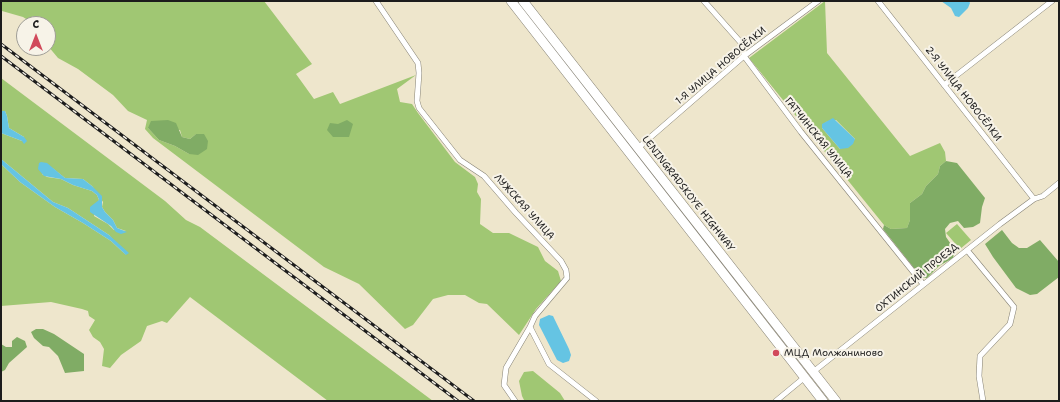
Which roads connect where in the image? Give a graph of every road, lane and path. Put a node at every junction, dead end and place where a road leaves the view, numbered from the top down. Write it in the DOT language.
graph roads {
  1 [pos="376,1"];
  2 [pos="511,1"];
  3 [pos="523,1"];
  4 [pos="704,1"];
  5 [pos="818,1"];
  6 [pos="878,1"];
  7 [pos="1052,1"];
  8 [pos="744,56"];
  9 [pos="944,85"];
  10 [pos="638,148"];
  11 [pos="1059,184"];
  12 [pos="1034,199"];
  13 [pos="967,250"];
  14 [pos="923,284"];
  15 [pos="530,327"];
  16 [pos="813,372"];
  17 [pos="805,377"];
  18 [pos="515,401"];
  19 [pos="596,401"];
  20 [pos="776,401"];
  21 [pos="824,401"];
  22 [pos="836,401"];
  23 [pos="983,401"];
  1 -- 15 [label="street, ЛУЖСКАЯ УЛИЦА"];
  2 -- 17 [label="highway, LENINGRADSKOYE HIGHWAY"];
  3 -- 10 [label="highway, LENINGRADSKOYE HIGHWAY"];
  4 -- 8 [label="street, ГАТЧИНСКАЯ УЛИЦА"];
  5 -- 8 [label="street, 1-Я УЛИЦА НОВОСЁЛКИ"];
  6 -- 9 [label="street, 2-Я УЛИЦА НОВОСЁЛКИ"];
  7 -- 9 [label="street"];
  8 -- 10 [label="street, 1-Я УЛИЦА НОВОСЁЛКИ"];
  8 -- 14 [label="street, ГАТЧИНСКАЯ УЛИЦА"];
  9 -- 12 [label="street, 2-Я УЛИЦА НОВОСЁЛКИ"];
  10 -- 16 [label="highway, LENINGRADSKOYE HIGHWAY"];
  11 -- 12 [label="street, ОХТИНСКИЙ ПРОЕЗД"];
  12 -- 13 [label="street, ОХТИНСКИЙ ПРОЕЗД"];
  13 -- 14 [label="street, ОХТИНСКИЙ ПРОЕЗД"];
  13 -- 23 [label="street"];
  14 -- 16 [label="street, ОХТИНСКИЙ ПРОЕЗД"];
  15 -- 18 [label="street, ЛУЖСКАЯ УЛИЦА"];
  15 -- 19 [label="street"];
  16 -- 22 [label="highway, LENINGRADSKOYE HIGHWAY"];
  17 -- 20 [label="street"];
  17 -- 21 [label="highway, LENINGRADSKOYE HIGHWAY"];
}
